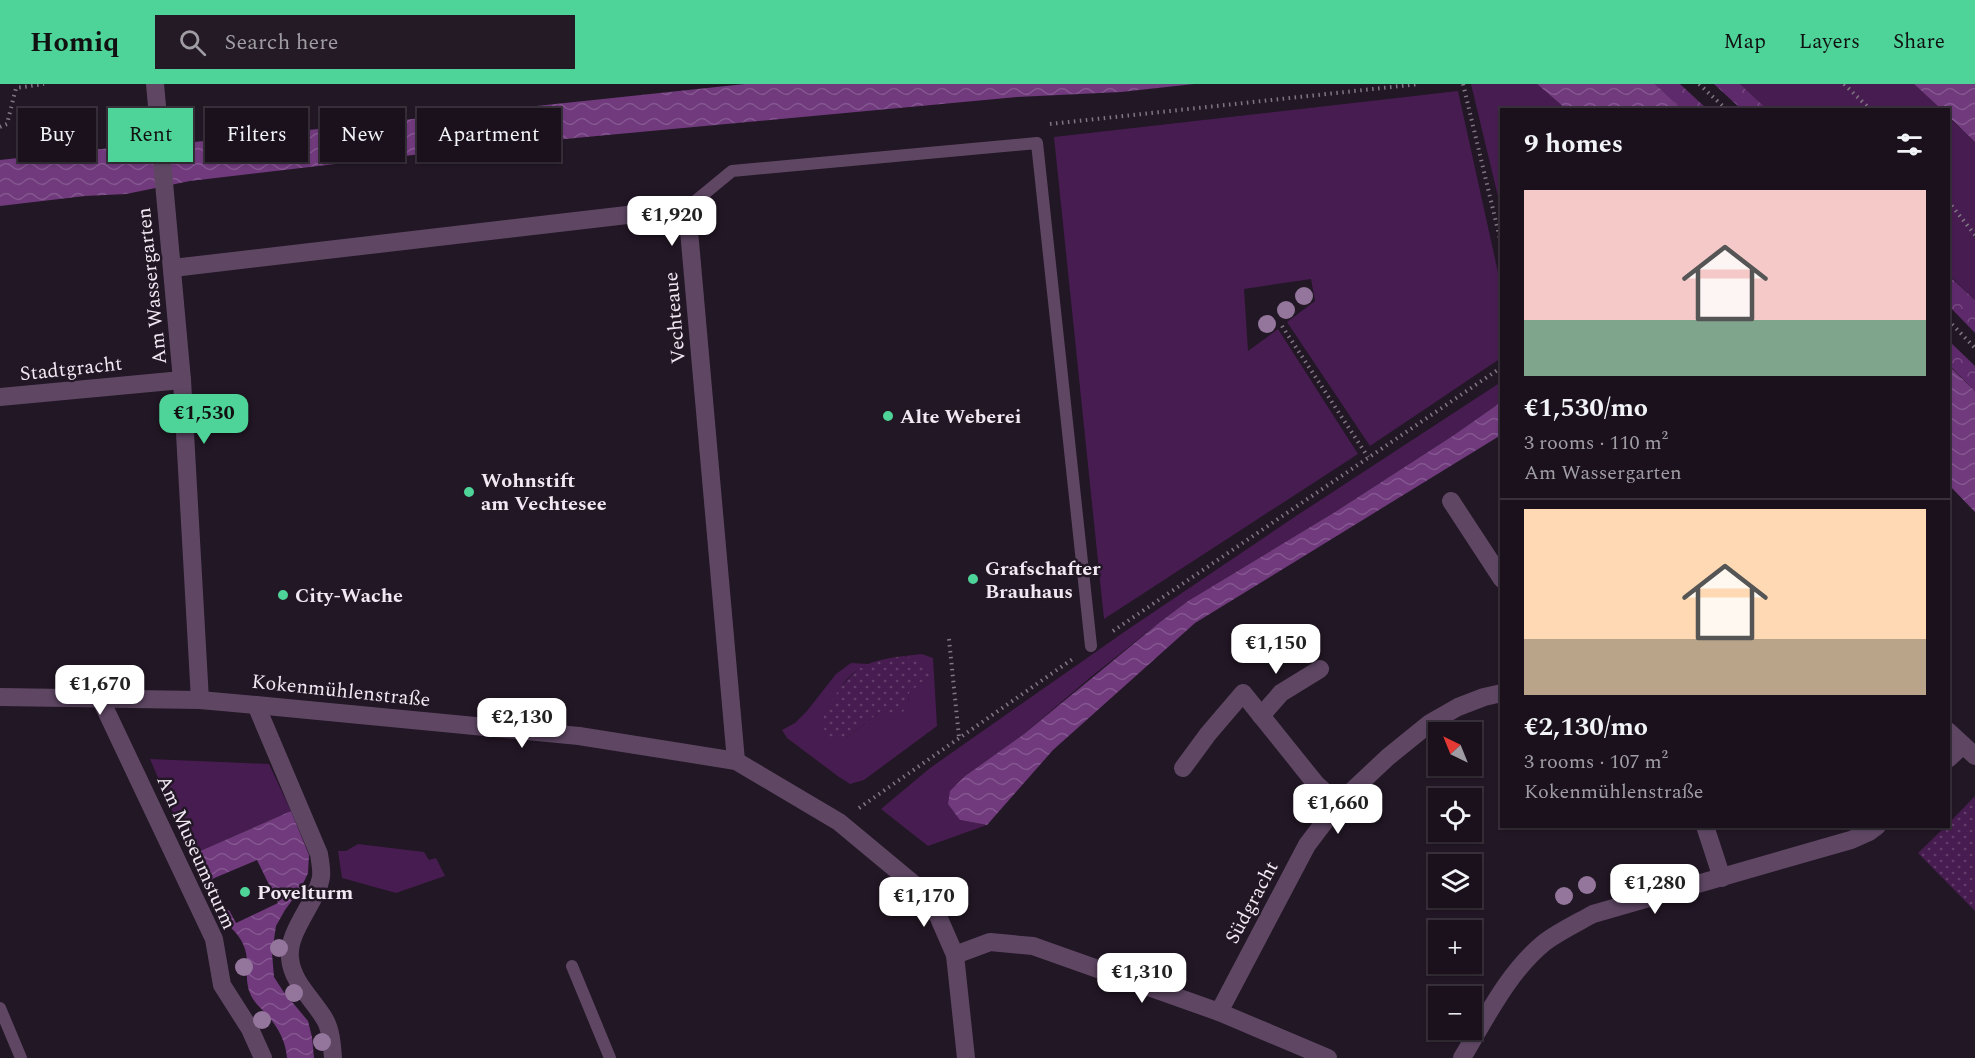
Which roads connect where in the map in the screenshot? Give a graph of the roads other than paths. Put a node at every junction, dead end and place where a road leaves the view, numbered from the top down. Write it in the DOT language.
graph roads {
  1 [pos="154,84"];
  2 [pos="687,208"];
  3 [pos="173,268"];
  4 [pos="183,380"];
  5 [pos="0,398"];
  6 [pos="1451,501"];
  7 [pos="1500,576"];
  8 [pos="1091,646"];
  9 [pos="1320,669"];
  10 [pos="1500,693"];
  11 [pos="0,697"];
  12 [pos="100,698"];
  13 [pos="200,700"];
  14 [pos="255,705"];
  15 [pos="1261,716"];
  16 [pos="1950,733"];
  17 [pos="1969,751"];
  18 [pos="1950,758"];
  19 [pos="736,761"];
  20 [pos="1183,768"];
  21 [pos="1338,804"];
  22 [pos="1706,828"];
  23 [pos="1874,828"];
  24 [pos="1722,878"];
  25 [pos="955,955"];
  26 [pos="572,966"];
  27 [pos="0,1008"];
  28 [pos="1219,1012"];
  29 [pos="1325,1057"];
  30 [pos="21,1058"];
  31 [pos="263,1058"];
  32 [pos="333,1058"];
  33 [pos="610,1058"];
  34 [pos="966,1058"];
  35 [pos="1462,1058"];
  1 -- 3 [label="street, Am Wassergarten"];
  2 -- 3 [label="street"];
  2 -- 8 [label="lane"];
  2 -- 19 [label="street, Vechteaue"];
  3 -- 4 [label="street, Am Wassergarten"];
  4 -- 5 [label="street, Stadtgracht"];
  4 -- 13 [label="street, Am Wassergarten"];
  6 -- 7 [label="street"];
  9 -- 15 [label="street"];
  10 -- 21 [label="street, Südgracht"];
  11 -- 12 [label="street, Kokenmühlenstraße"];
  12 -- 13 [label="street, Kokenmühlenstraße"];
  12 -- 31 [label="street, Am Museumsturm"];
  13 -- 14 [label="street, Kokenmühlenstraße"];
  14 -- 19 [label="street, Kokenmühlenstraße"];
  14 -- 32 [label="street"];
  15 -- 20 [label="street"];
  15 -- 21 [label="street"];
  16 -- 17 [label="street"];
  17 -- 18 [label="street"];
  19 -- 25 [label="street, Kokenmühlenstraße"];
  21 -- 28 [label="street, Südgracht"];
  22 -- 24 [label="street"];
  23 -- 24 [label="street"];
  24 -- 35 [label="street"];
  25 -- 28 [label="street"];
  25 -- 34 [label="street, Kokenmühlenstraße"];
  26 -- 33 [label="lane"];
  27 -- 30 [label="lane"];
  28 -- 29 [label="street"];
}
